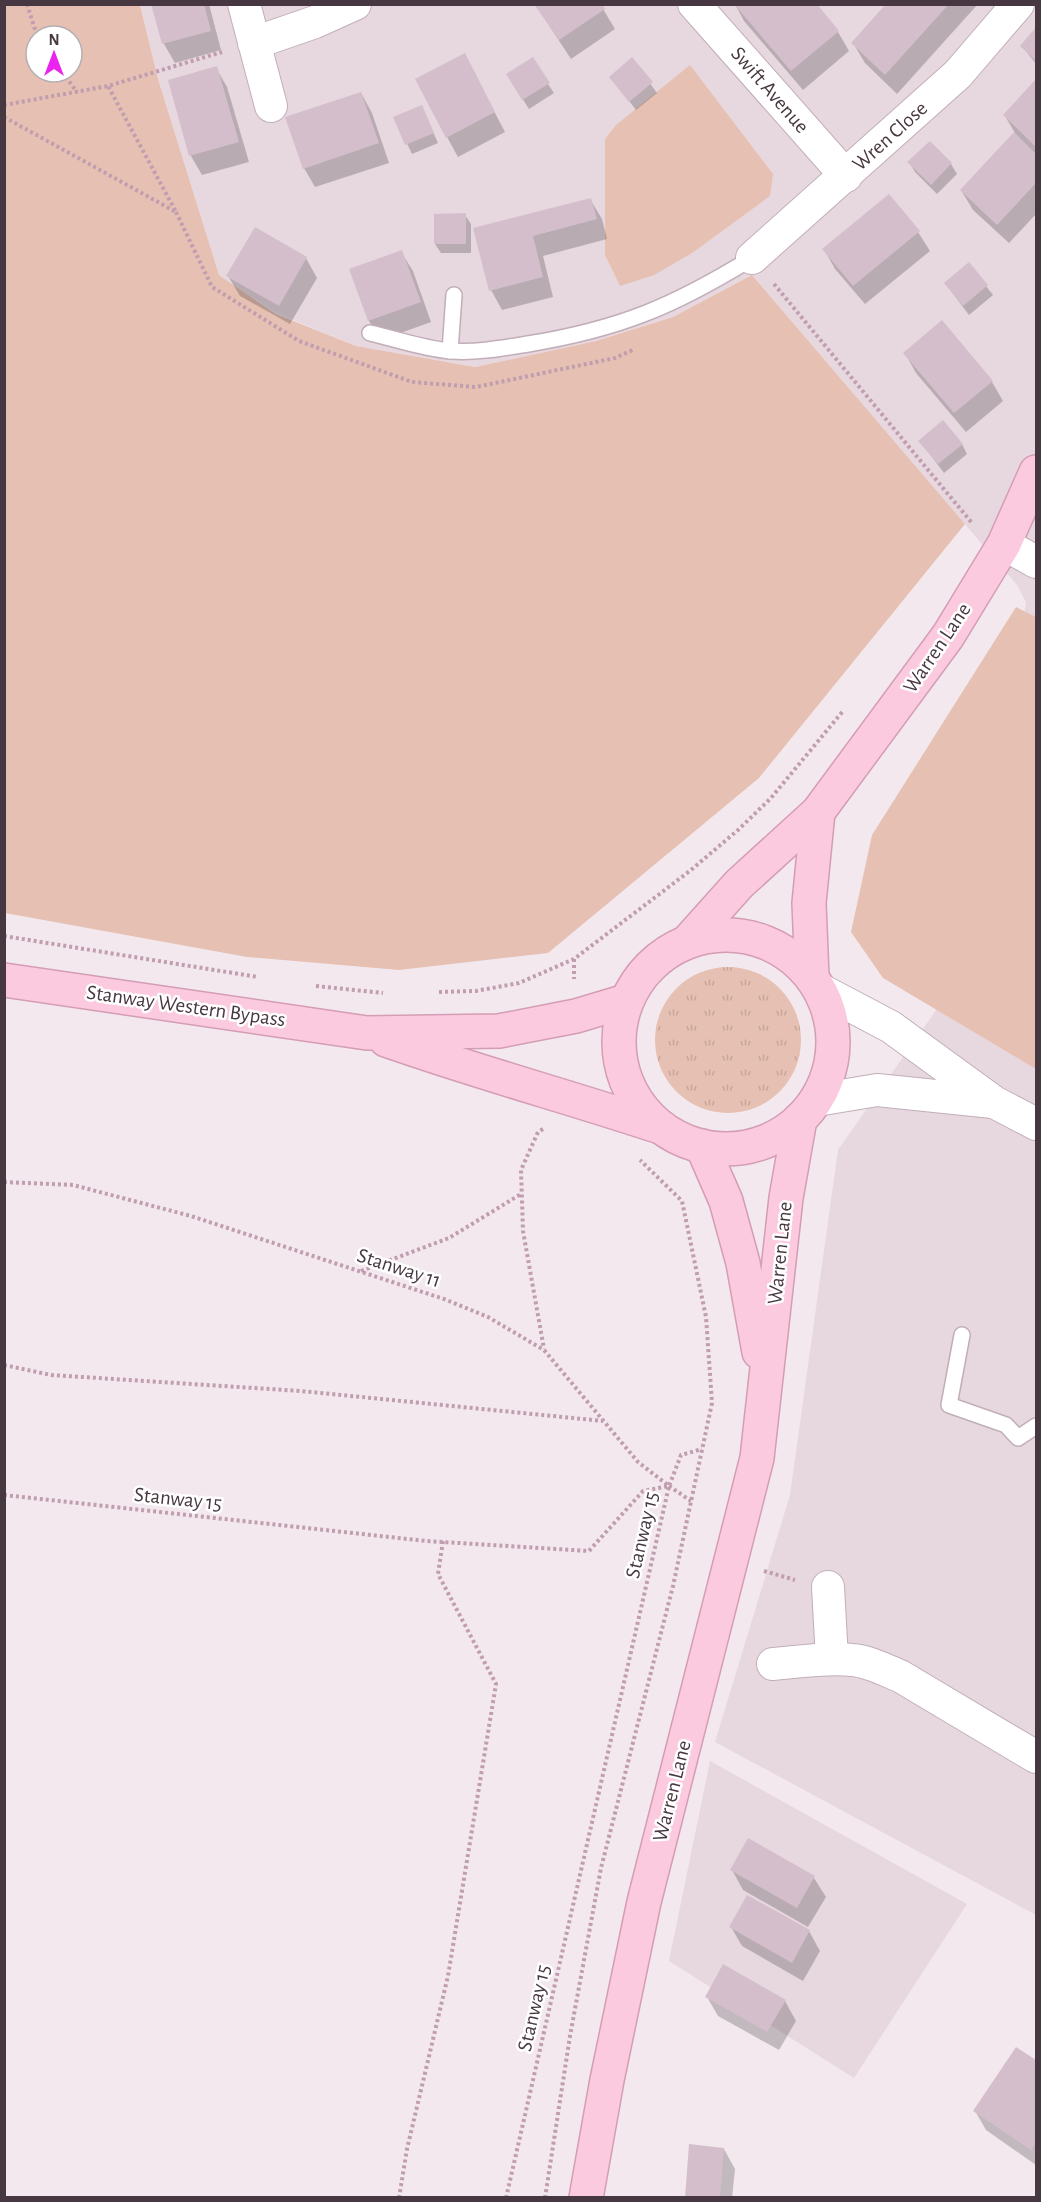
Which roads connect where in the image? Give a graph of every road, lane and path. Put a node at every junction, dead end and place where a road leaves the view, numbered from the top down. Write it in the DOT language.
graph roads {
  1 [pos="27,4"];
  2 [pos="244,4"];
  3 [pos="356,4"];
  4 [pos="694,4"];
  5 [pos="1018,4"];
  6 [pos="33,24"];
  7 [pos="254,43"];
  8 [pos="71,84"];
  9 [pos="108,86"];
  10 [pos="77,92"];
  11 [pos="4,105"];
  12 [pos="271,106"];
  13 [pos="4,117"];
  14 [pos="846,176"];
  15 [pos="752,258"];
  16 [pos="454,295"];
  17 [pos="370,333"];
  18 [pos="450,351"];
  19 [pos="1036,472"];
  20 [pos="967,532"];
  21 [pos="1004,544"];
  22 [pos="1036,562"];
  23 [pos="844,710"];
  24 [pos="818,812"];
  25 [pos="4,936"];
  26 [pos="688,941"];
  27 [pos="574,959"];
  28 [pos="262,978"];
  29 [pos="4,980"];
  30 [pos="816,983"];
  31 [pos="309,985"];
  32 [pos="575,987"];
  33 [pos="431,992"];
  34 [pos="386,994"];
  35 [pos="626,1001"];
  36 [pos="368,1033"];
  37 [pos="994,1102"];
  38 [pos="808,1110"];
  39 [pos="1036,1124"];
  40 [pos="546,1127"];
  41 [pos="661,1128"];
  42 [pos="702,1146"];
  43 [pos="635,1156"];
  44 [pos="4,1182"];
  45 [pos="521,1194"];
  46 [pos="360,1271"];
  47 [pos="962,1335"];
  48 [pos="544,1350"];
  49 [pos="4,1365"];
  50 [pos="765,1386"];
  51 [pos="604,1421"];
  52 [pos="1036,1425"];
  53 [pos="702,1449"];
  54 [pos="669,1486"];
  55 [pos="4,1495"];
  56 [pos="691,1501"];
  57 [pos="443,1541"];
  58 [pos="828,1587"];
  59 [pos="832,1659"];
  60 [pos="773,1664"];
  61 [pos="1036,1757"];
  62 [pos="399,2198"];
  63 [pos="506,2198"];
  64 [pos="545,2198"];
  65 [pos="586,2198"];
  1 -- 6 [label="path"];
  2 -- 7 [label="street"];
  3 -- 7 [label="street"];
  4 -- 14 [label="street, Swift Avenue"];
  5 -- 14 [label="street, Wren Close"];
  7 -- 9 [label="path"];
  7 -- 12 [label="street"];
  8 -- 10 [label="path"];
  9 -- 10 [label="path"];
  9 -- 13 [label="path"];
  10 -- 11 [label="path"];
  14 -- 15 [label="street, Wren Close"];
  15 -- 18 [label="lane"];
  15 -- 20 [label="path"];
  16 -- 18 [label="lane"];
  17 -- 18 [label="lane"];
  19 -- 21 [label="street, Warren Lane"];
  21 -- 22 [label="street"];
  21 -- 24 [label="street, Warren Lane"];
  23 -- 27 [label="path"];
  24 -- 26 [label="street, Warren Lane"];
  24 -- 30 [label="street, Warren Lane"];
  25 -- 28 [label="path"];
  26 -- 30 [label="street, Warren Lane"];
  26 -- 35 [label="street, Warren Lane"];
  27 -- 32 [label="path"];
  27 -- 33 [label="path"];
  29 -- 36 [label="street, Stanway Western Bypass"];
  30 -- 37 [label="street"];
  30 -- 38 [label="street, Warren Lane"];
  31 -- 34 [label="path"];
  35 -- 36 [label="street, Stanway Western Bypass"];
  35 -- 41 [label="street, Warren Lane"];
  36 -- 41 [label="street, Stanway Western Bypass"];
  37 -- 38 [label="street"];
  37 -- 39 [label="street"];
  38 -- 42 [label="street, Warren Lane"];
  38 -- 50 [label="street, Warren Lane"];
  40 -- 45 [label="path"];
  41 -- 42 [label="street, Warren Lane"];
  42 -- 50 [label="street, Warren Lane"];
  43 -- 53 [label="path"];
  44 -- 46 [label="path, Stanway 11"];
  45 -- 46 [label="path"];
  45 -- 48 [label="path"];
  46 -- 48 [label="path, Stanway 11"];
  47 -- 52 [label="lane"];
  48 -- 51 [label="path, Stanway 11"];
  49 -- 51 [label="path"];
  50 -- 65 [label="street, Warren Lane"];
  51 -- 54 [label="path, Stanway 11"];
  53 -- 54 [label="path"];
  53 -- 56 [label="path"];
  54 -- 56 [label="path, Stanway 11"];
  54 -- 57 [label="path, Stanway 15"];
  54 -- 63 [label="path, Stanway 15"];
  55 -- 57 [label="path, Stanway 15"];
  56 -- 64 [label="path"];
  57 -- 62 [label="path"];
  58 -- 59 [label="street"];
  59 -- 60 [label="street"];
  59 -- 61 [label="street"];
}
